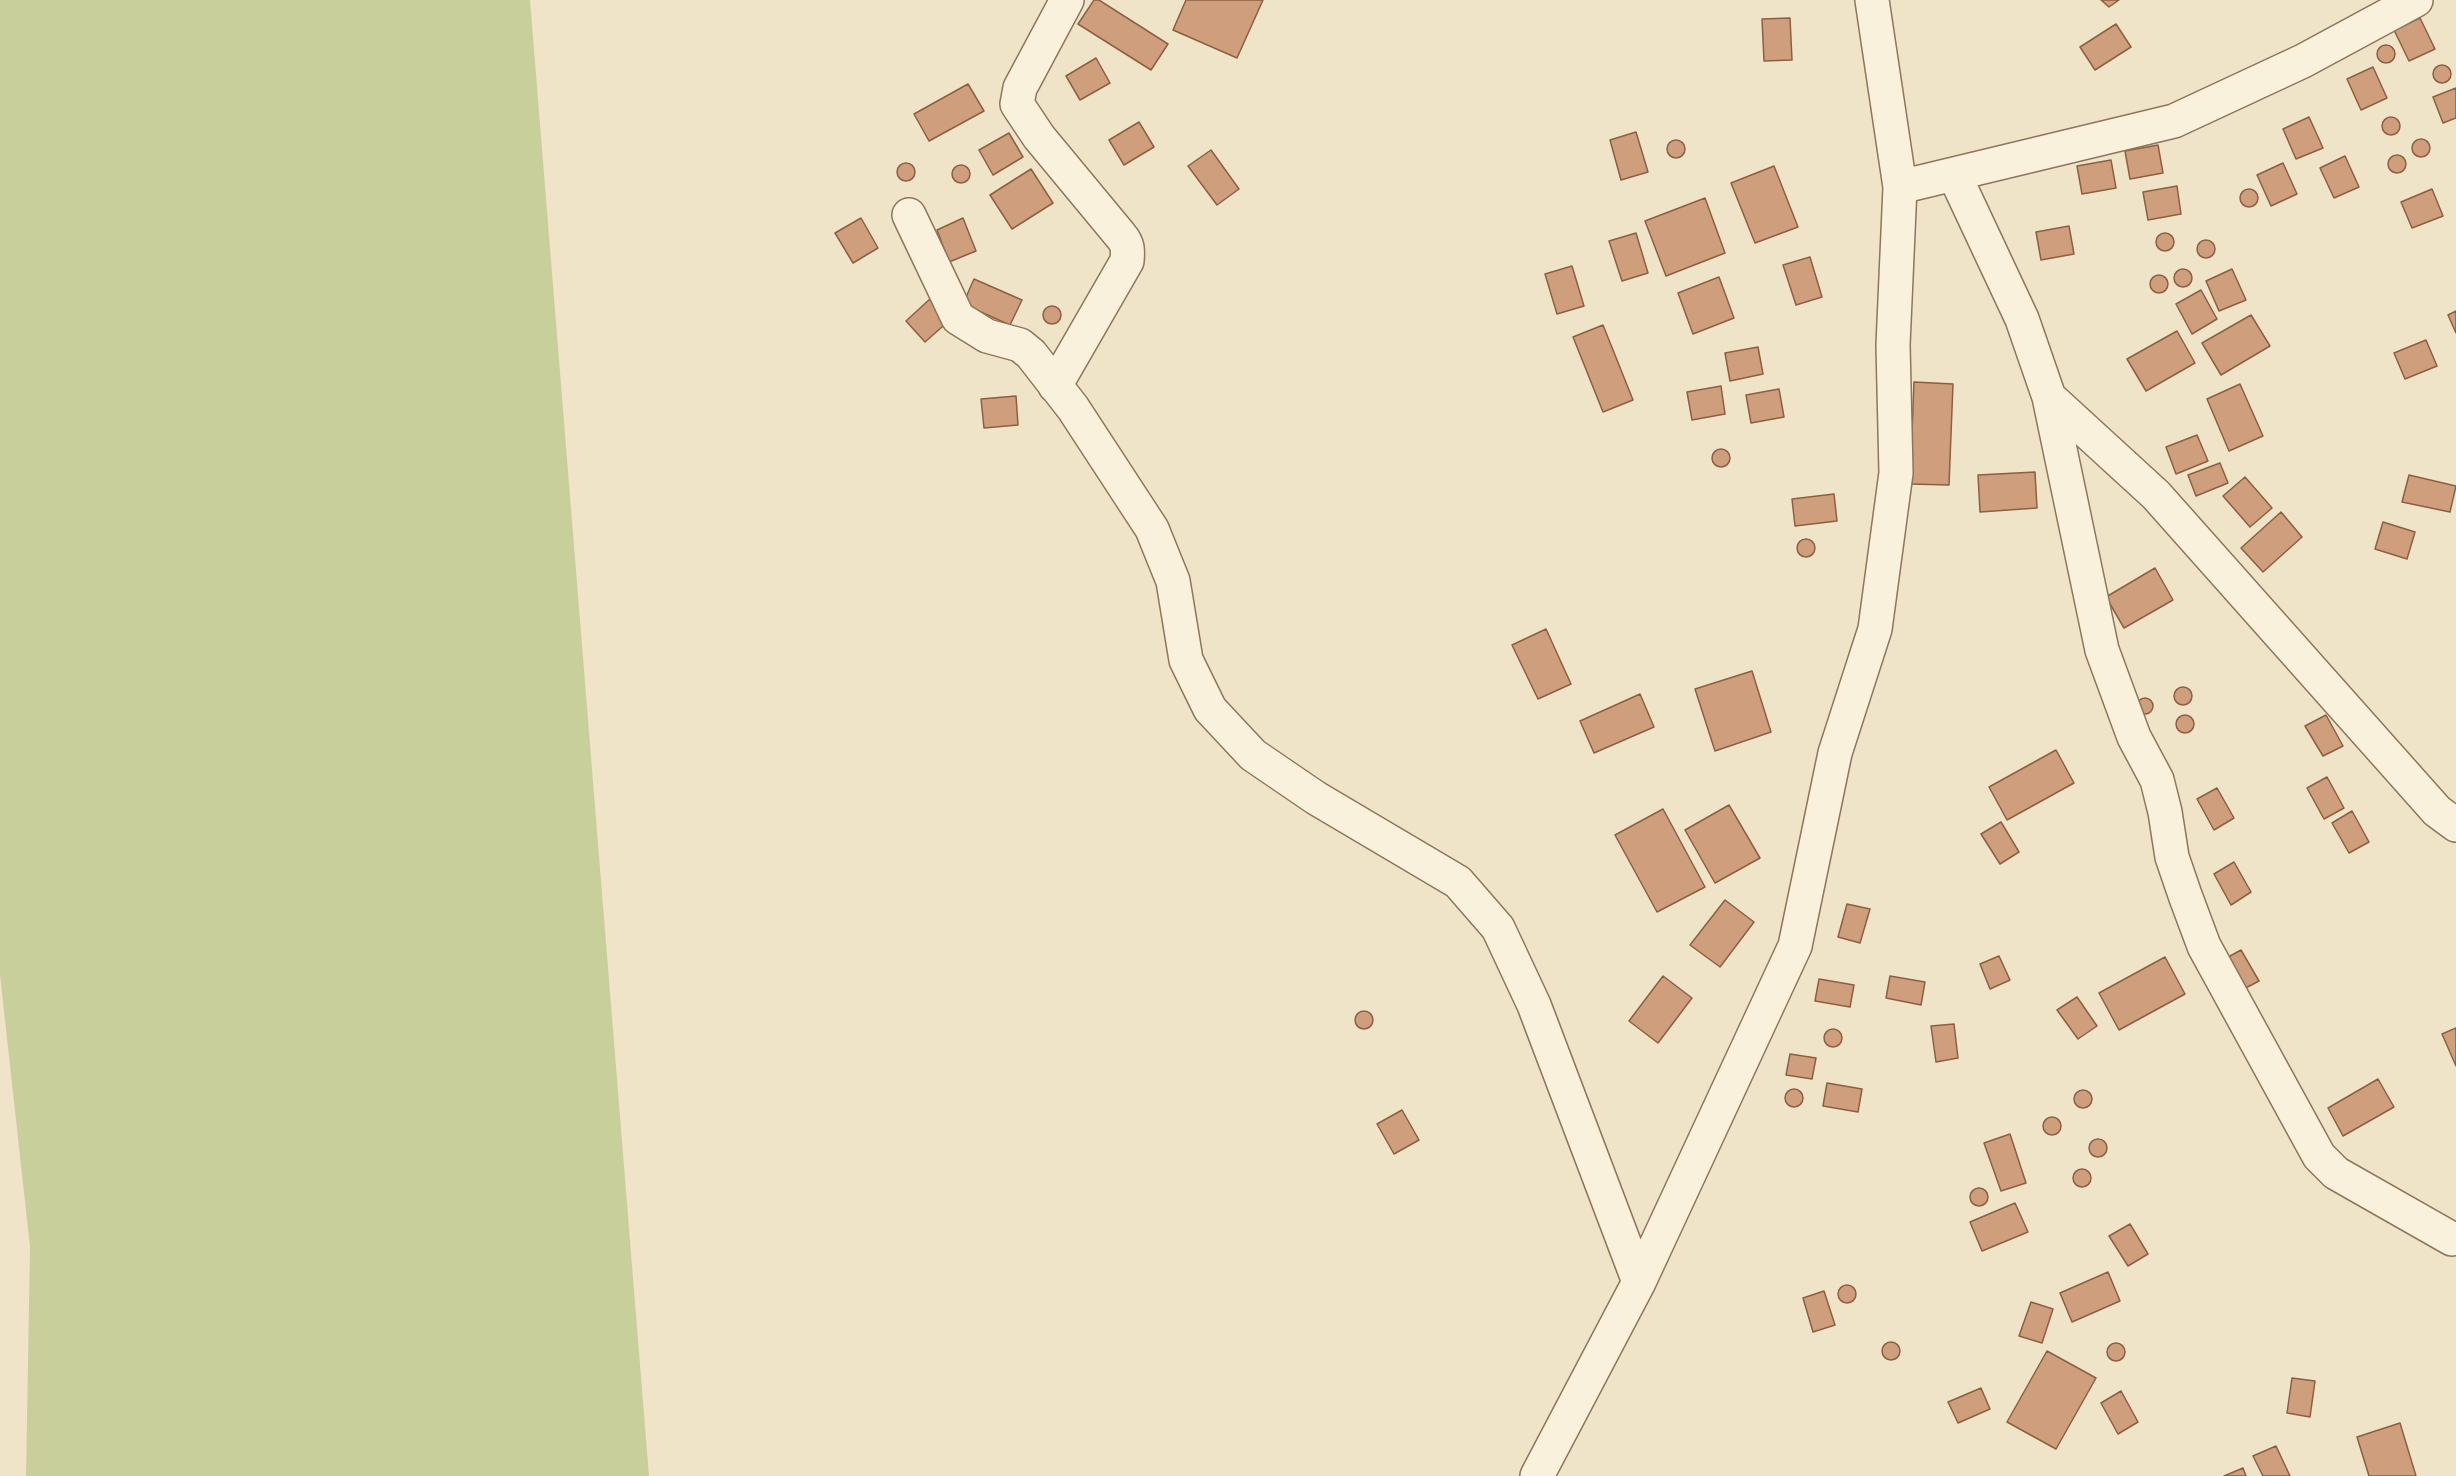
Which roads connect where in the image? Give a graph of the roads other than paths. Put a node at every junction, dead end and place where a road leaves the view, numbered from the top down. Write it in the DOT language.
graph roads {
  1 [pos="1067,0"];
  2 [pos="1872,0"];
  3 [pos="2416,0"];
  4 [pos="1954,174"];
  5 [pos="1900,187"];
  6 [pos="909,215"];
  7 [pos="1055,386"];
  8 [pos="2049,398"];
  9 [pos="2456,825"];
  10 [pos="2452,1239"];
  11 [pos="1639,1282"];
  12 [pos="1537,1476"];
  1 -- 7 [label="street"];
  2 -- 5 [label="street"];
  3 -- 4 [label="street"];
  4 -- 5 [label="street"];
  4 -- 8 [label="street"];
  5 -- 11 [label="street"];
  6 -- 7 [label="street"];
  7 -- 11 [label="street"];
  8 -- 9 [label="street"];
  8 -- 10 [label="street"];
  11 -- 12 [label="street"];
}
